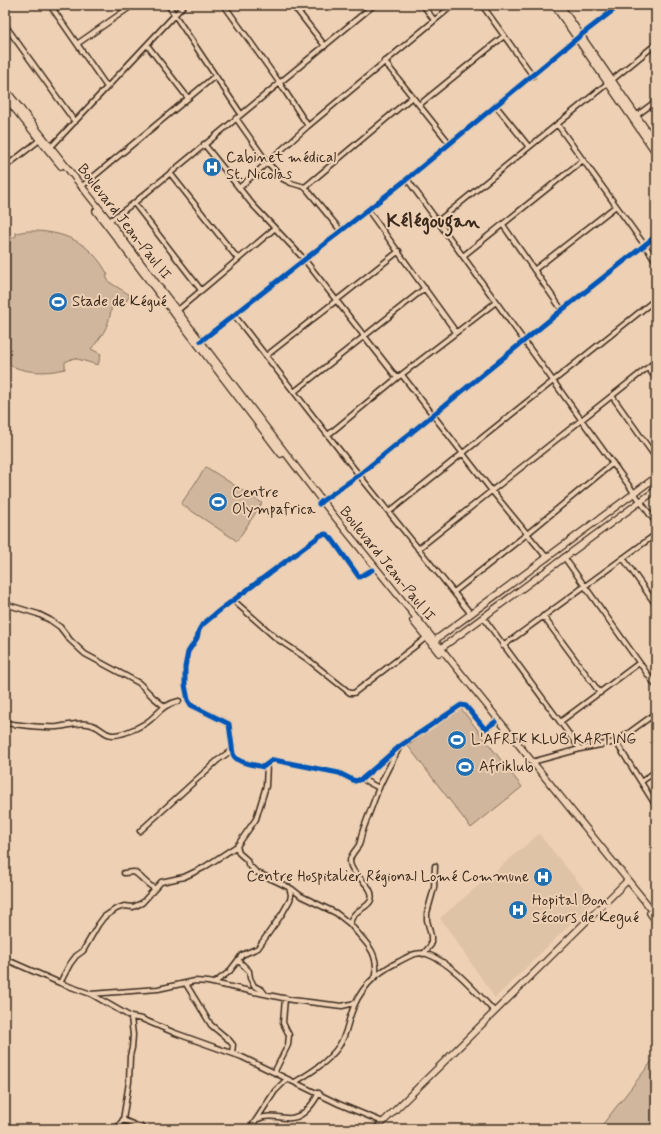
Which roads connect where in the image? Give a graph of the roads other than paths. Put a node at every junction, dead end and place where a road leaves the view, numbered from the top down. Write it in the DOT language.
graph roads {
  1 [pos="50,5"];
  2 [pos="60,5"];
  3 [pos="133,5"];
  4 [pos="168,5"];
  5 [pos="184,5"];
  6 [pos="224,5"];
  7 [pos="293,5"];
  8 [pos="302,5"];
  9 [pos="374,5"];
  10 [pos="424,5"];
  11 [pos="453,5"];
  12 [pos="482,5"];
  13 [pos="554,5"];
  14 [pos="560,5"];
  15 [pos="620,5"];
  16 [pos="53,10"];
  17 [pos="296,10"];
  18 [pos="175,15"];
  19 [pos="434,20"];
  20 [pos="5,25"];
  21 [pos="504,36"];
  22 [pos="579,37"];
  23 [pos="77,44"];
  24 [pos="656,44"];
  25 [pos="147,45"];
  26 [pos="324,46"];
  27 [pos="384,61"];
  28 [pos="215,76"];
  29 [pos="532,76"];
  30 [pos="279,82"];
  31 [pos="610,82"];
  32 [pos="108,87"];
  33 [pos="5,89"];
  34 [pos="5,97"];
  35 [pos="412,97"];
  36 [pos="188,98"];
  37 [pos="656,101"];
  38 [pos="419,106"];
  39 [pos="496,106"];
  40 [pos="241,114"];
  41 [pos="636,116"];
  42 [pos="630,117"];
  43 [pos="236,118"];
  44 [pos="75,122"];
  45 [pos="557,124"];
  46 [pos="308,126"];
  47 [pos="42,138"];
  48 [pos="204,144"];
  49 [pos="450,144"];
  50 [pos="656,144"];
  51 [pos="51,147"];
  52 [pos="529,147"];
  53 [pos="656,153"];
  54 [pos="583,160"];
  55 [pos="268,162"];
  56 [pos="5,167"];
  57 [pos="170,173"];
  58 [pos="407,179"];
  59 [pos="81,187"];
  60 [pos="305,187"];
  61 [pos="239,188"];
  62 [pos="134,203"];
  63 [pos="616,206"];
  64 [pos="368,210"];
  65 [pos="109,221"];
  66 [pos="438,221"];
  67 [pos="503,225"];
  68 [pos="274,229"];
  69 [pos="341,230"];
  70 [pos="656,236"];
  71 [pos="644,245"];
  72 [pos="399,251"];
  73 [pos="463,256"];
  74 [pos="238,259"];
  75 [pos="304,259"];
  76 [pos="656,261"];
  77 [pos="534,270"];
  78 [pos="425,288"];
  79 [pos="201,290"];
  80 [pos="656,299"];
  81 [pos="336,300"];
  82 [pos="496,302"];
  83 [pos="178,310"];
  84 [pos="562,310"];
  85 [pos="234,315"];
  86 [pos="456,332"];
  87 [pos="364,336"];
  88 [pos="201,341"];
  89 [pos="525,341"];
  90 [pos="266,356"];
  91 [pos="656,361"];
  92 [pos="648,368"];
  93 [pos="402,375"];
  94 [pos="397,378"];
  95 [pos="656,379"];
  96 [pos="554,380"];
  97 [pos="294,392"];
  98 [pos="612,396"];
  99 [pos="433,415"];
  100 [pos="582,420"];
  101 [pos="328,435"];
  102 [pos="463,453"];
  103 [pos="656,458"];
  104 [pos="613,463"];
  105 [pos="359,475"];
  106 [pos="656,477"];
  107 [pos="656,490"];
  108 [pos="492,491"];
  109 [pos="635,493"];
  110 [pos="320,502"];
  111 [pos="641,502"];
  112 [pos="389,512"];
  113 [pos="656,523"];
  114 [pos="527,534"];
  115 [pos="656,534"];
  116 [pos="418,548"];
  117 [pos="564,557"];
  118 [pos="547,558"];
  119 [pos="623,558"];
  120 [pos="372,570"];
  121 [pos="584,586"];
  122 [pos="454,592"];
  123 [pos="234,601"];
  124 [pos="5,604"];
  125 [pos="656,605"];
  126 [pos="471,614"];
  127 [pos="543,616"];
  128 [pos="483,617"];
  129 [pos="427,636"];
  130 [pos="433,643"];
  131 [pos="503,646"];
  132 [pos="439,650"];
  133 [pos="639,663"];
  134 [pos="656,686"];
  135 [pos="600,693"];
  136 [pos="179,701"];
  137 [pos="164,706"];
  138 [pos="656,713"];
  139 [pos="495,722"];
  140 [pos="560,722"];
  141 [pos="5,723"];
  142 [pos="616,742"];
  143 [pos="400,746"];
  144 [pos="580,749"];
  145 [pos="232,750"];
  146 [pos="532,762"];
  147 [pos="267,764"];
  148 [pos="656,771"];
  149 [pos="362,779"];
  150 [pos="641,782"];
  151 [pos="379,788"];
  152 [pos="656,806"];
  153 [pos="140,831"];
  154 [pos="237,846"];
  155 [pos="434,866"];
  156 [pos="124,873"];
  157 [pos="626,880"];
  158 [pos="289,887"];
  159 [pos="154,888"];
  160 [pos="653,911"];
  161 [pos="656,921"];
  162 [pos="350,924"];
  163 [pos="423,954"];
  164 [pos="5,959"];
  165 [pos="238,960"];
  166 [pos="377,963"];
  167 [pos="387,968"];
  168 [pos="376,975"];
  169 [pos="60,983"];
  170 [pos="214,983"];
  171 [pos="186,984"];
  172 [pos="91,994"];
  173 [pos="265,994"];
  174 [pos="285,998"];
  175 [pos="355,1003"];
  176 [pos="494,1011"];
  177 [pos="131,1017"];
  178 [pos="232,1053"];
  179 [pos="275,1073"];
  180 [pos="288,1079"];
  181 [pos="295,1082"];
  182 [pos="319,1094"];
  183 [pos="258,1119"];
  184 [pos="124,1120"];
  185 [pos="382,1122"];
  186 [pos="116,1129"];
  187 [pos="145,1129"];
  188 [pos="250,1129"];
  189 [pos="376,1129"];
  1 -- 16 [label="street"];
  2 -- 16 [label="street"];
  3 -- 23 [label="street"];
  4 -- 18 [label="street"];
  5 -- 18 [label="street"];
  6 -- 30 [label="street"];
  7 -- 17 [label="street"];
  8 -- 17 [label="street"];
  9 -- 26 [label="street"];
  10 -- 19 [label="street"];
  11 -- 19 [label="street"];
  12 -- 21 [label="street"];
  13 -- 22 [label="main road"];
  14 -- 22 [label="main road"];
  15 -- 22 [label="street"];
  16 -- 23 [label="street"];
  17 -- 26 [label="street"];
  18 -- 25 [label="street"];
  18 -- 28 [label="street"];
  19 -- 27 [label="street"];
  20 -- 44 [label="street"];
  21 -- 29 [label="street"];
  21 -- 38 [label="street"];
  22 -- 29 [label="street"];
  22 -- 31 [label="main road"];
  23 -- 32 [label="street"];
  24 -- 31 [label="street"];
  25 -- 32 [label="street"];
  25 -- 36 [label="street"];
  26 -- 30 [label="street"];
  27 -- 35 [label="street"];
  27 -- 46 [label="street"];
  28 -- 36 [label="street"];
  28 -- 40 [label="street"];
  29 -- 39 [label="street"];
  30 -- 40 [label="street"];
  30 -- 46 [label="street"];
  31 -- 41 [label="main road"];
  31 -- 42 [label="main road"];
  31 -- 45 [label="street"];
  32 -- 44 [label="street"];
  33 -- 47 [label="main road, Boulevard Jean-Paul II"];
  34 -- 47 [label="main road, Boulevard Jean-Paul II"];
  35 -- 38 [label="street"];
  35 -- 60 [label="street"];
  36 -- 59 [label="street"];
  37 -- 41 [label="street"];
  38 -- 49 [label="street"];
  39 -- 49 [label="street"];
  39 -- 52 [label="street"];
  40 -- 43 [label="street"];
  41 -- 42 [label="street"];
  41 -- 50 [label="main road"];
  42 -- 53 [label="main road"];
  43 -- 48 [label="street"];
  43 -- 55 [label="street"];
  44 -- 51 [label="street"];
  45 -- 52 [label="street"];
  45 -- 54 [label="street"];
  46 -- 55 [label="street"];
  47 -- 51 [label="main road, Boulevard Jean-Paul II"];
  47 -- 56 [label="street"];
  47 -- 110 [label="main road, Boulevard Jean-Paul II"];
  48 -- 57 [label="street"];
  48 -- 61 [label="street"];
  49 -- 58 [label="street"];
  51 -- 59 [label="main road, Boulevard Jean-Paul II"];
  52 -- 66 [label="street"];
  54 -- 63 [label="street"];
  54 -- 67 [label="street"];
  55 -- 60 [label="street"];
  55 -- 61 [label="street"];
  57 -- 62 [label="street"];
  57 -- 74 [label="street"];
  58 -- 64 [label="street"];
  58 -- 66 [label="street"];
  59 -- 65 [label="main road, Boulevard Jean-Paul II"];
  60 -- 69 [label="street"];
  61 -- 68 [label="street"];
  62 -- 65 [label="street"];
  62 -- 79 [label="street"];
  63 -- 71 [label="street"];
  63 -- 77 [label="street"];
  64 -- 69 [label="street"];
  64 -- 72 [label="street"];
  65 -- 83 [label="main road, Boulevard Jean-Paul II"];
  66 -- 73 [label="street"];
  67 -- 73 [label="street"];
  67 -- 77 [label="street"];
  68 -- 74 [label="street"];
  68 -- 75 [label="street"];
  69 -- 75 [label="street"];
  70 -- 71 [label="street"];
  71 -- 76 [label="street"];
  71 -- 84 [label="street"];
  72 -- 78 [label="street"];
  72 -- 81 [label="street"];
  73 -- 82 [label="street"];
  74 -- 79 [label="street"];
  75 -- 81 [label="street"];
  75 -- 85 [label="street"];
  77 -- 84 [label="street"];
  78 -- 86 [label="street"];
  78 -- 87 [label="street"];
  79 -- 83 [label="street"];
  80 -- 96 [label="street"];
  81 -- 87 [label="street"];
  81 -- 90 [label="street"];
  82 -- 86 [label="street"];
  82 -- 89 [label="street"];
  83 -- 88 [label="main road, Boulevard Jean-Paul II"];
  84 -- 89 [label="street"];
  85 -- 88 [label="street"];
  85 -- 90 [label="street"];
  86 -- 93 [label="street"];
  87 -- 94 [label="street"];
  87 -- 97 [label="street"];
  88 -- 110 [label="main road, Boulevard Jean-Paul II"];
  89 -- 96 [label="street"];
  89 -- 99 [label="street"];
  90 -- 97 [label="street"];
  91 -- 92 [label="street"];
  92 -- 95 [label="street"];
  92 -- 98 [label="street"];
  93 -- 94 [label="street"];
  93 -- 99 [label="street"];
  94 -- 101 [label="street"];
  96 -- 100 [label="street"];
  96 -- 102 [label="street"];
  97 -- 101 [label="street"];
  98 -- 100 [label="street"];
  98 -- 103 [label="street"];
  99 -- 102 [label="street"];
  99 -- 105 [label="street"];
  100 -- 104 [label="street"];
  100 -- 108 [label="street"];
  101 -- 105 [label="street"];
  102 -- 108 [label="street"];
  102 -- 112 [label="street"];
  104 -- 109 [label="street"];
  104 -- 114 [label="street"];
  105 -- 110 [label="street"];
  105 -- 112 [label="street"];
  106 -- 109 [label="main road"];
  107 -- 111 [label="main road"];
  108 -- 114 [label="street"];
  108 -- 116 [label="street"];
  109 -- 111 [label="street"];
  109 -- 118 [label="main road"];
  110 -- 120 [label="main road, Boulevard Jean-Paul II"];
  110 -- 129 [label="main road, Boulevard Jean-Paul II"];
  111 -- 113 [label="street"];
  111 -- 117 [label="main road"];
  112 -- 116 [label="street"];
  114 -- 118 [label="street"];
  114 -- 122 [label="street"];
  115 -- 119 [label="street"];
  116 -- 122 [label="street"];
  117 -- 121 [label="street"];
  117 -- 128 [label="main road"];
  118 -- 126 [label="main road"];
  119 -- 121 [label="street"];
  119 -- 125 [label="street"];
  120 -- 123 [label="street"];
  120 -- 129 [label="main road, Boulevard Jean-Paul II"];
  121 -- 127 [label="street"];
  121 -- 133 [label="street"];
  122 -- 126 [label="street"];
  123 -- 129 [label="street"];
  123 -- 145 [label="street"];
  124 -- 137 [label="street"];
  126 -- 130 [label="main road"];
  127 -- 131 [label="street"];
  127 -- 135 [label="street"];
  128 -- 131 [label="street"];
  128 -- 132 [label="main road"];
  129 -- 130 [label="main road, Boulevard Jean-Paul II"];
  130 -- 132 [label="main road, Boulevard Jean-Paul II"];
  131 -- 140 [label="street"];
  132 -- 139 [label="main road, Boulevard Jean-Paul II"];
  132 -- 146 [label="main road, Boulevard Jean-Paul II"];
  133 -- 134 [label="street"];
  133 -- 135 [label="street"];
  135 -- 140 [label="street"];
  136 -- 137 [label="street"];
  137 -- 141 [label="street"];
  138 -- 142 [label="street"];
  139 -- 143 [label="street"];
  139 -- 157 [label="main road, Boulevard Jean-Paul II"];
  140 -- 144 [label="street"];
  142 -- 144 [label="street"];
  142 -- 150 [label="street"];
  143 -- 149 [label="street"];
  143 -- 151 [label="street"];
  144 -- 146 [label="street"];
  145 -- 147 [label="street"];
  145 -- 153 [label="street"];
  146 -- 157 [label="main road, Boulevard Jean-Paul II"];
  147 -- 149 [label="street"];
  147 -- 154 [label="street"];
  148 -- 150 [label="street"];
  149 -- 151 [label="street"];
  150 -- 152 [label="street"];
  151 -- 162 [label="street"];
  154 -- 158 [label="street"];
  154 -- 159 [label="street"];
  155 -- 163 [label="street"];
  156 -- 159 [label="street"];
  157 -- 160 [label="main road, Boulevard Jean-Paul II"];
  157 -- 176 [label="main road"];
  158 -- 162 [label="street"];
  158 -- 165 [label="street"];
  159 -- 169 [label="street"];
  160 -- 161 [label="main road, Boulevard Jean-Paul II"];
  162 -- 166 [label="street"];
  163 -- 167 [label="street"];
  163 -- 176 [label="street"];
  164 -- 169 [label="street"];
  165 -- 170 [label="street"];
  165 -- 173 [label="street"];
  166 -- 167 [label="street"];
  166 -- 168 [label="street"];
  167 -- 168 [label="street"];
  168 -- 175 [label="street"];
  169 -- 172 [label="street"];
  170 -- 171 [label="street"];
  170 -- 173 [label="street"];
  171 -- 172 [label="street"];
  171 -- 178 [label="street"];
  172 -- 177 [label="street"];
  173 -- 174 [label="street"];
  174 -- 175 [label="street"];
  174 -- 179 [label="street"];
  175 -- 181 [label="street"];
  176 -- 185 [label="main road"];
  177 -- 178 [label="street"];
  177 -- 184 [label="street"];
  178 -- 179 [label="street"];
  179 -- 180 [label="street"];
  180 -- 181 [label="street"];
  180 -- 183 [label="street"];
  181 -- 182 [label="street"];
  182 -- 183 [label="street"];
  182 -- 185 [label="street"];
  183 -- 188 [label="street"];
  184 -- 186 [label="street"];
  184 -- 187 [label="street"];
  185 -- 189 [label="main road"];
}
